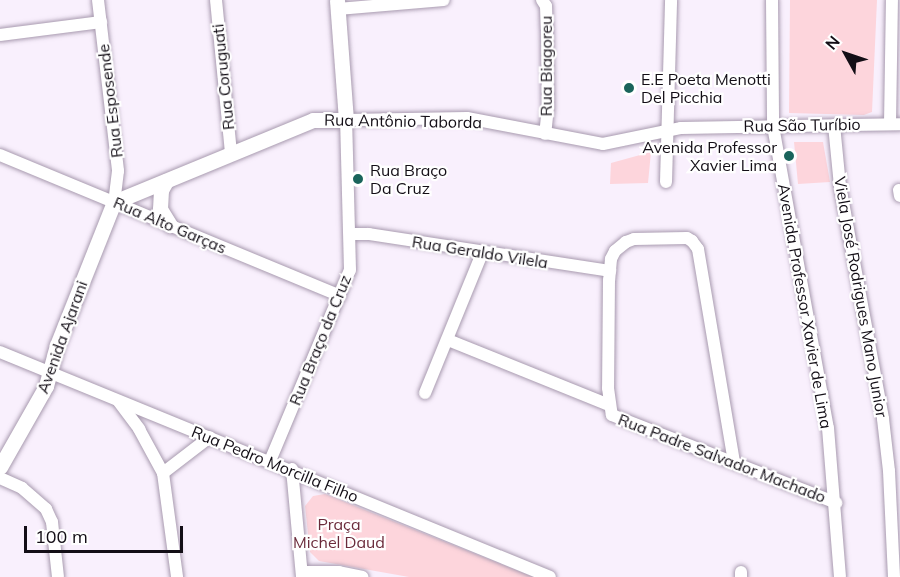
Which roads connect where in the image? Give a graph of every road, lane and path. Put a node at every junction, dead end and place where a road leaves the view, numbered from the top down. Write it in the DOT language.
graph roads {
  1 [pos="98,0"];
  2 [pos="216,0"];
  3 [pos="444,0"];
  4 [pos="542,0"];
  5 [pos="671,0"];
  6 [pos="772,0"];
  7 [pos="892,0"];
  8 [pos="337,4"];
  9 [pos="100,22"];
  10 [pos="0,35"];
  11 [pos="346,120"];
  12 [pos="895,124"];
  13 [pos="834,125"];
  14 [pos="773,126"];
  15 [pos="668,130"];
  16 [pos="545,134"];
  17 [pos="231,154"];
  18 [pos="0,155"];
  19 [pos="166,181"];
  20 [pos="666,182"];
  21 [pos="899,190"];
  22 [pos="900,195"];
  23 [pos="114,202"];
  24 [pos="170,225"];
  25 [pos="350,234"];
  26 [pos="482,253"];
  27 [pos="610,271"];
  28 [pos="340,296"];
  29 [pos="448,340"];
  30 [pos="0,352"];
  31 [pos="51,373"];
  32 [pos="425,393"];
  33 [pos="119,402"];
  34 [pos="609,409"];
  35 [pos="210,437"];
  36 [pos="270,461"];
  37 [pos="734,462"];
  38 [pos="0,467"];
  39 [pos="292,470"];
  40 [pos="162,473"];
  41 [pos="0,478"];
  42 [pos="836,503"];
  43 [pos="302,575"];
  44 [pos="58,577"];
  45 [pos="177,577"];
  46 [pos="362,577"];
  47 [pos="550,577"];
  48 [pos="840,577"];
  49 [pos="894,577"];
  1 -- 9 [label="street, Rua Esposende"];
  2 -- 17 [label="street, Rua Coruguati"];
  3 -- 8 [label="street"];
  4 -- 16 [label="street, Rua Biagoreu"];
  5 -- 15 [label="street"];
  6 -- 14 [label="street, Avenida Professor Xavier de Lima"];
  7 -- 12 [label="street"];
  8 -- 11 [label="street, Rua Braço da Cruz"];
  9 -- 10 [label="street"];
  9 -- 23 [label="street, Rua Esposende"];
  11 -- 16 [label="street, Rua Antônio Taborda"];
  11 -- 17 [label="street, Rua Antônio Taborda"];
  11 -- 25 [label="street, Rua Braço da Cruz"];
  12 -- 13 [label="street, Rua São Turíbio"];
  13 -- 14 [label="street, Rua São Turíbio"];
  13 -- 49 [label="street, Viela José Rodrigues Mano Junior"];
  14 -- 15 [label="street, Rua São Turíbio"];
  14 -- 42 [label="street, Avenida Professor Xavier de Lima"];
  15 -- 16 [label="street, Rua Antônio Taborda"];
  15 -- 20 [label="street"];
  17 -- 19 [label="street, Rua Antônio Taborda"];
  18 -- 23 [label="street, Rua Alto Garças"];
  19 -- 23 [label="street, Rua Antônio Taborda"];
  19 -- 24 [label="street"];
  21 -- 22 [label="street"];
  23 -- 24 [label="street, Rua Alto Garças"];
  23 -- 31 [label="street, Avenida Ajarani"];
  24 -- 28 [label="street, Rua Alto Garças"];
  25 -- 26 [label="street, Rua Geraldo Vilela"];
  25 -- 28 [label="street, Rua Braço da Cruz"];
  26 -- 27 [label="street, Rua Geraldo Vilela"];
  26 -- 29 [label="street"];
  27 -- 34 [label="street"];
  27 -- 37 [label="street"];
  28 -- 36 [label="street, Rua Braço da Cruz"];
  29 -- 32 [label="street"];
  29 -- 34 [label="street, Rua Padre Salvador Machado"];
  30 -- 31 [label="street, Rua Pedro Morcilla Filho"];
  31 -- 33 [label="street, Rua Pedro Morcilla Filho"];
  31 -- 38 [label="street, Avenida Ajarani"];
  33 -- 35 [label="street, Rua Pedro Morcilla Filho"];
  33 -- 40 [label="street"];
  34 -- 37 [label="street, Rua Padre Salvador Machado"];
  35 -- 36 [label="street, Rua Pedro Morcilla Filho"];
  35 -- 40 [label="street"];
  36 -- 39 [label="street, Rua Pedro Morcilla Filho"];
  37 -- 42 [label="street, Rua Padre Salvador Machado"];
  39 -- 43 [label="street"];
  39 -- 47 [label="street, Rua Pedro Morcilla Filho"];
  40 -- 45 [label="street"];
  41 -- 44 [label="street"];
  42 -- 48 [label="street, Avenida Professor Xavier de Lima"];
  43 -- 46 [label="street"];
}
